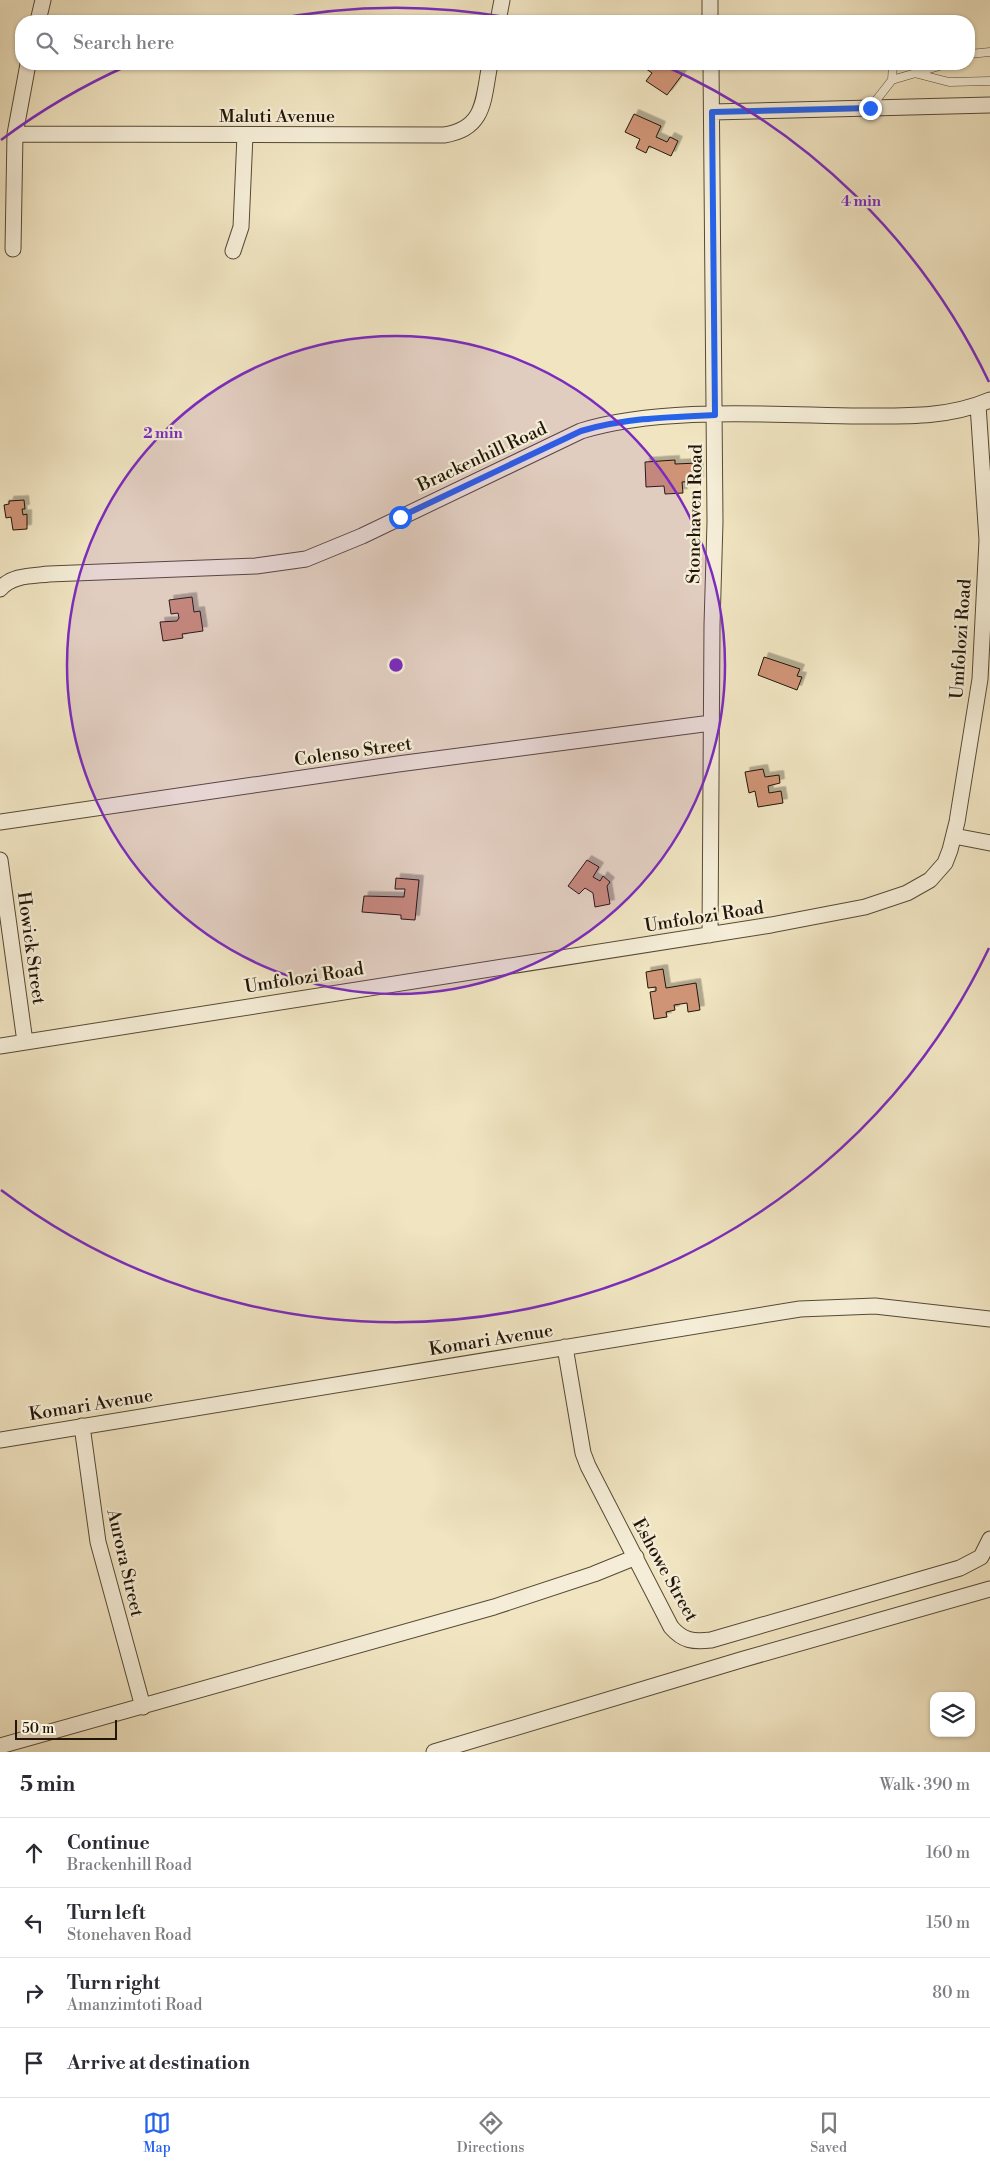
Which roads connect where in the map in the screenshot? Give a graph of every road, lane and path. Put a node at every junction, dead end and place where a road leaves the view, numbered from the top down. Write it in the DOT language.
graph roads {
  1 [pos="43,0"];
  2 [pos="502,0"];
  3 [pos="710,0"];
  4 [pos="39,15"];
  5 [pos="499,15"];
  6 [pos="710,15"];
  7 [pos="990,52"];
  8 [pos="975,53"];
  9 [pos="27,70"];
  10 [pos="489,70"];
  11 [pos="711,70"];
  12 [pos="893,70"];
  13 [pos="928,70"];
  14 [pos="918,74"];
  15 [pos="892,80"];
  16 [pos="990,82"];
  17 [pos="990,106"];
  18 [pos="870,108"];
  19 [pos="712,112"];
  20 [pos="15,134"];
  21 [pos="245,135"];
  22 [pos="13,249"];
  23 [pos="233,251"];
  24 [pos="984,403"];
  25 [pos="715,415"];
  26 [pos="0,589"];
  27 [pos="985,680"];
  28 [pos="711,723"];
  29 [pos="0,822"];
  30 [pos="954,836"];
  31 [pos="990,843"];
  32 [pos="0,860"];
  33 [pos="710,935"];
  34 [pos="26,1042"];
  35 [pos="0,1046"];
  36 [pos="990,1319"];
  37 [pos="565,1347"];
  38 [pos="82,1426"];
  39 [pos="0,1440"];
  40 [pos="990,1539"];
  41 [pos="636,1557"];
  42 [pos="990,1589"];
  43 [pos="143,1707"];
  44 [pos="0,1746"];
  45 [pos="434,1752"];
  1 -- 4 [label="street"];
  2 -- 5 [label="street"];
  3 -- 6 [label="street"];
  7 -- 8 [label="lane"];
  9 -- 20 [label="street"];
  10 -- 21 [label="street, Maluti Avenue"];
  11 -- 19 [label="street, Stonehaven Road"];
  12 -- 15 [label="lane"];
  13 -- 14 [label="lane"];
  14 -- 15 [label="lane"];
  14 -- 16 [label="lane"];
  15 -- 18 [label="lane"];
  17 -- 18 [label="street"];
  18 -- 19 [label="street"];
  19 -- 25 [label="street, Stonehaven Road"];
  20 -- 21 [label="street, Maluti Avenue"];
  20 -- 22 [label="street"];
  21 -- 23 [label="street"];
  24 -- 25 [label="street, Brackenhill Road"];
  24 -- 27 [label="street, Umfolozi Road"];
  25 -- 26 [label="street, Brackenhill Road"];
  25 -- 28 [label="street, Stonehaven Road"];
  27 -- 30 [label="street, Umfolozi Road"];
  28 -- 29 [label="street, Colenso Street"];
  28 -- 33 [label="street, Stonehaven Road"];
  30 -- 31 [label="street"];
  30 -- 33 [label="street, Umfolozi Road"];
  32 -- 34 [label="street, Howick Street"];
  33 -- 34 [label="street, Umfolozi Road"];
  34 -- 35 [label="street, Umfolozi Road"];
  36 -- 37 [label="street, Komari Avenue"];
  37 -- 38 [label="street, Komari Avenue"];
  37 -- 41 [label="street, Eshowe Street"];
  38 -- 39 [label="street, Komari Avenue"];
  38 -- 43 [label="street, Aurora Street"];
  40 -- 41 [label="street, Eshowe Street"];
  41 -- 43 [label="street"];
  42 -- 45 [label="street"];
  43 -- 44 [label="street"];
}
